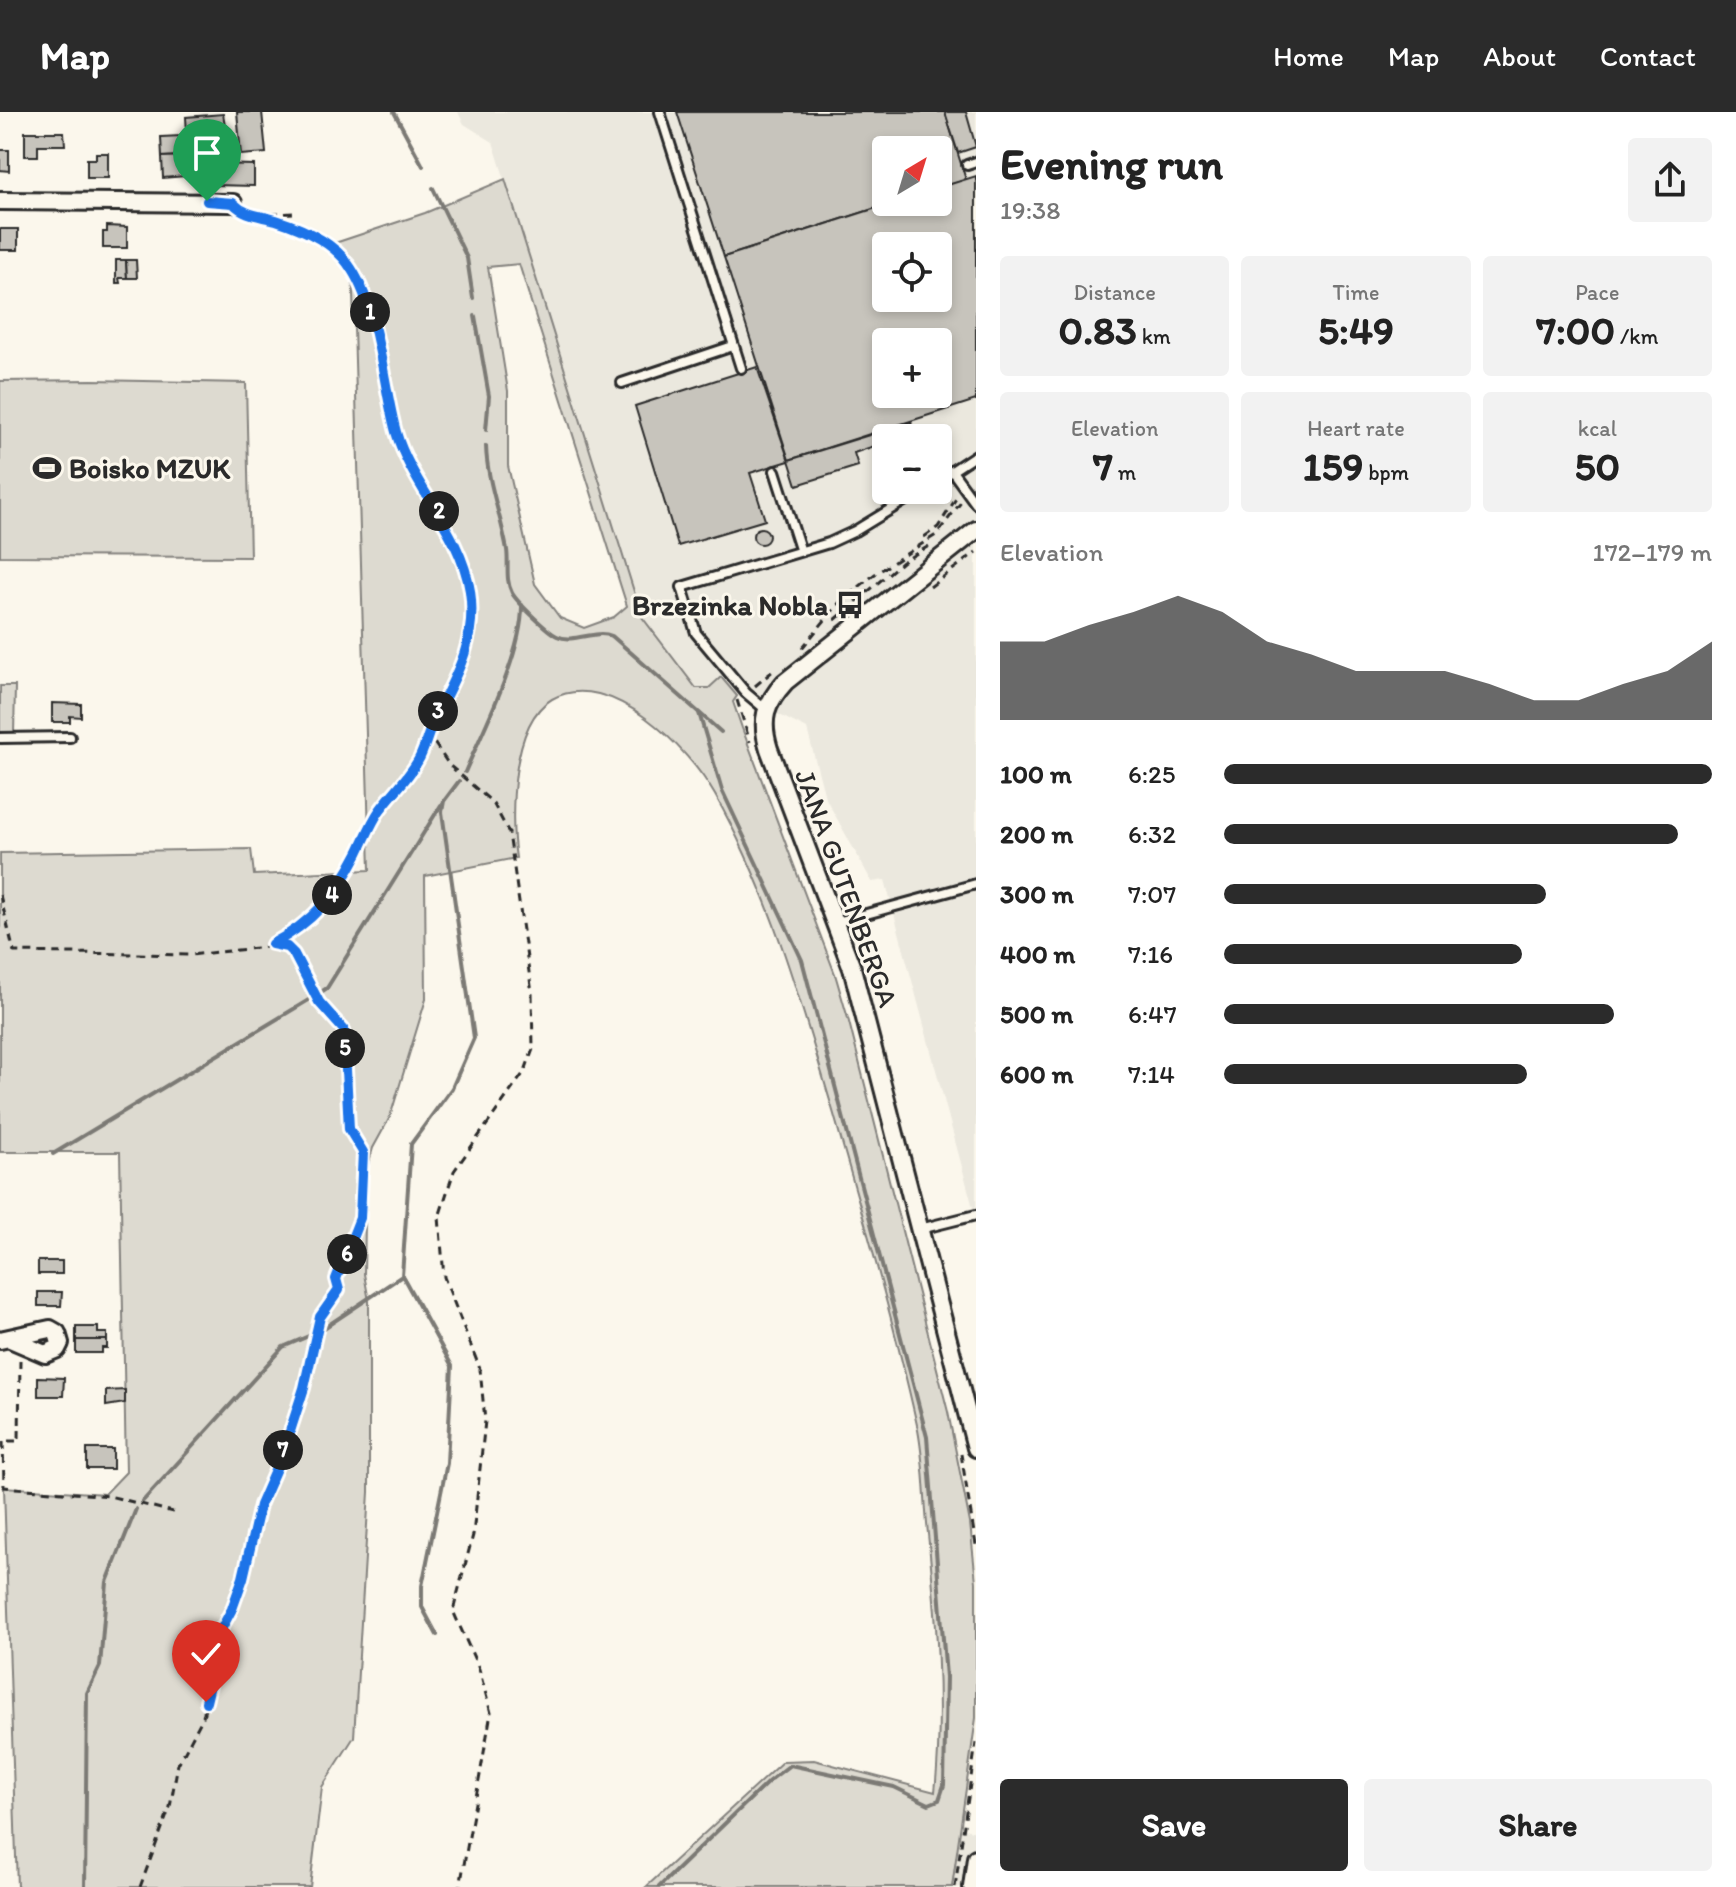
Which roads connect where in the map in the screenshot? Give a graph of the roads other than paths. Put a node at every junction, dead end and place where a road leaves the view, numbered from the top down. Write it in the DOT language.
graph roads {
  1 [pos="660,112"];
  2 [pos="0,201"];
  3 [pos="233,203"];
  4 [pos="733,346"];
  5 [pos="741,368"];
  6 [pos="622,383"];
  7 [pos="976,455"];
  8 [pos="775,471"];
  9 [pos="952,471"];
  10 [pos="899,504"];
  11 [pos="976,504"];
  12 [pos="976,530"];
  13 [pos="800,549"];
  14 [pos="765,709"];
  15 [pos="70,737"];
  16 [pos="0,738"];
  17 [pos="976,884"];
  18 [pos="837,922"];
  19 [pos="976,1215"];
  20 [pos="920,1229"];
  21 [pos="968,1451"];
  22 [pos="976,1858"];
  23 [pos="972,1887"];
  1 -- 4 [label="lane"];
  2 -- 3 [label="street"];
  4 -- 5 [label="lane"];
  4 -- 6 [label="lane"];
  7 -- 9 [label="lane"];
  8 -- 13 [label="lane"];
  9 -- 11 [label="lane"];
  10 -- 13 [label="lane"];
  12 -- 14 [label="street"];
  13 -- 14 [label="lane"];
  14 -- 18 [label="street, JANA GUTENBERGA"];
  15 -- 16 [label="lane"];
  17 -- 18 [label="lane"];
  18 -- 20 [label="street, JANA GUTENBERGA"];
  19 -- 20 [label="lane"];
  20 -- 21 [label="street, JANA GUTENBERGA"];
  22 -- 23 [label="street"];
}
